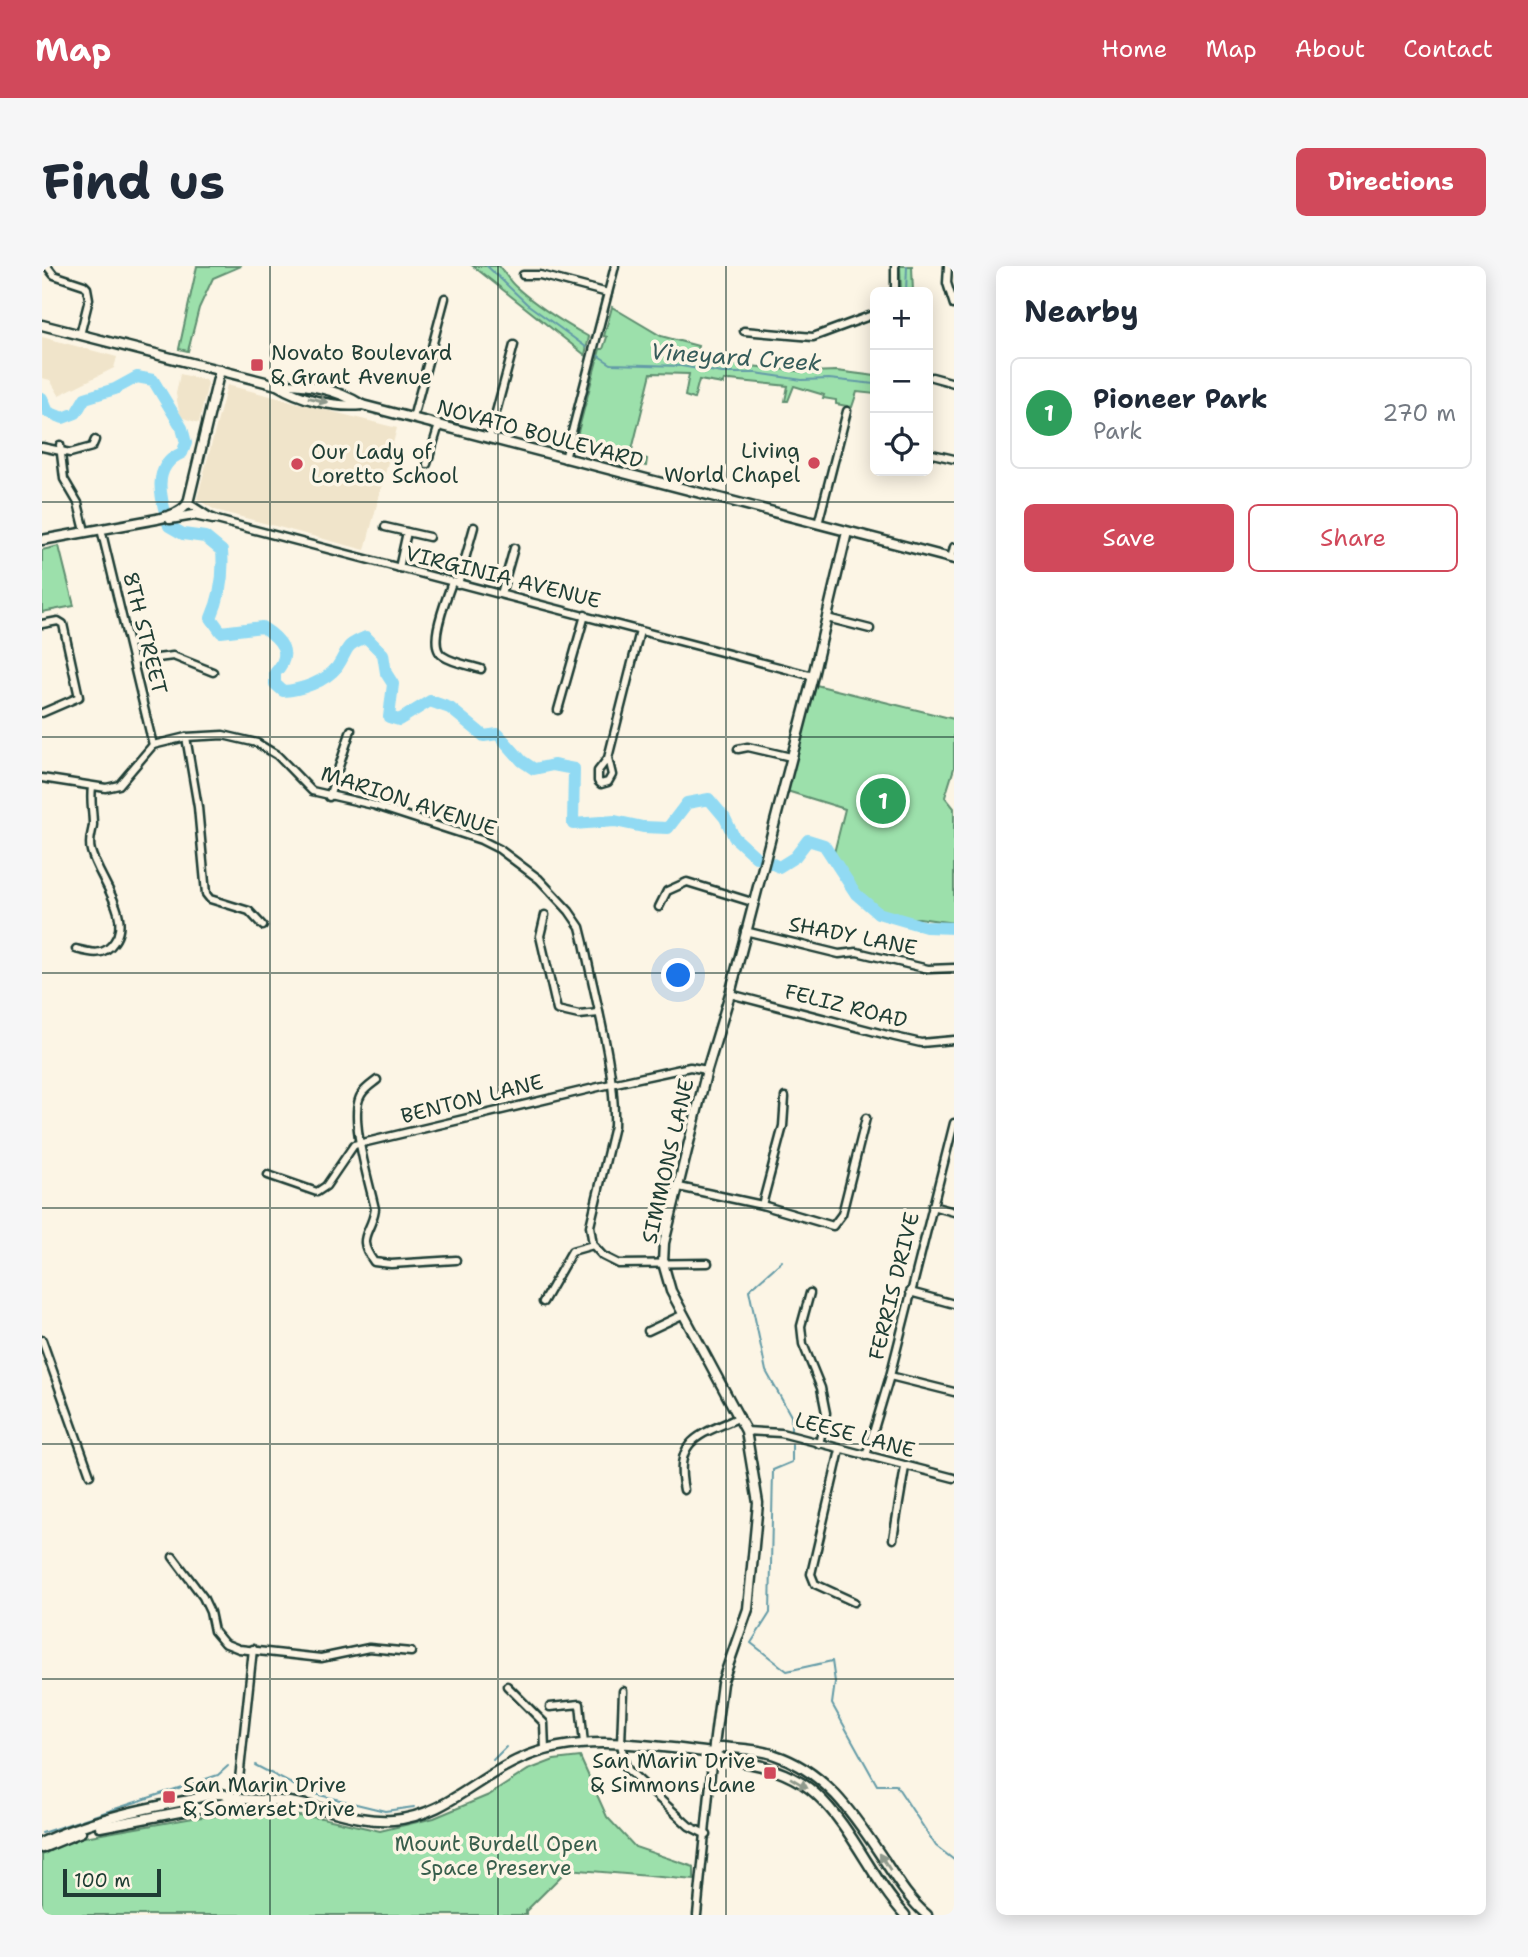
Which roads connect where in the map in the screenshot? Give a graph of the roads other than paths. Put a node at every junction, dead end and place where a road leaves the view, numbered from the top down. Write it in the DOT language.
graph roads {
  1 [pos="47,266"];
  2 [pos="615,266"];
  3 [pos="895,266"];
  4 [pos="948,266"];
  5 [pos="523,275"];
  6 [pos="895,287"];
  7 [pos="608,293"];
  8 [pos="445,298"];
  9 [pos="954,305"];
  10 [pos="870,316"];
  11 [pos="42,325"];
  12 [pos="744,331"];
  13 [pos="80,335"];
  14 [pos="514,345"];
  15 [pos="219,370"];
  16 [pos="933,377"];
  17 [pos="954,383"];
  18 [pos="847,411"];
  19 [pos="413,418"];
  20 [pos="439,425"];
  21 [pos="489,438"];
  22 [pos="95,440"];
  23 [pos="42,447"];
  24 [pos="60,449"];
  25 [pos="933,454"];
  26 [pos="565,459"];
  27 [pos="954,460"];
  28 [pos="427,464"];
  29 [pos="188,503"];
  30 [pos="171,517"];
  31 [pos="213,519"];
  32 [pos="818,524"];
  33 [pos="385,527"];
  34 [pos="474,527"];
  35 [pos="102,528"];
  36 [pos="85,531"];
  37 [pos="407,532"];
  38 [pos="847,532"];
  39 [pos="429,537"];
  40 [pos="42,540"];
  41 [pos="954,547"];
  42 [pos="514,548"];
  43 [pos="952,559"];
  44 [pos="399,568"];
  45 [pos="455,583"];
  46 [pos="501,594"];
  47 [pos="585,615"];
  48 [pos="827,618"];
  49 [pos="42,624"];
  50 [pos="870,629"];
  51 [pos="640,631"];
  52 [pos="134,661"];
  53 [pos="481,669"];
  54 [pos="213,672"];
  55 [pos="813,676"];
  56 [pos="558,710"];
  57 [pos="42,713"];
  58 [pos="351,730"];
  59 [pos="186,737"];
  60 [pos="153,745"];
  61 [pos="738,748"];
  62 [pos="791,757"];
  63 [pos="608,758"];
  64 [pos="42,778"];
  65 [pos="92,787"];
  66 [pos="329,797"];
  67 [pos="752,902"];
  68 [pos="659,907"];
  69 [pos="545,915"];
  70 [pos="264,926"];
  71 [pos="745,931"];
  72 [pos="76,950"];
  73 [pos="954,968"];
  74 [pos="730,994"];
  75 [pos="598,1013"];
  76 [pos="954,1040"];
  77 [pos="707,1070"];
  78 [pos="377,1080"];
  79 [pos="611,1084"];
  80 [pos="785,1097"];
  81 [pos="866,1118"];
  82 [pos="954,1123"];
  83 [pos="361,1144"];
  84 [pos="268,1175"];
  85 [pos="679,1187"];
  86 [pos="762,1205"];
  87 [pos="932,1206"];
  88 [pos="954,1212"];
  89 [pos="593,1245"];
  90 [pos="456,1260"];
  91 [pos="708,1263"];
  92 [pos="663,1264"];
  93 [pos="910,1292"];
  94 [pos="810,1293"];
  95 [pos="543,1301"];
  96 [pos="954,1304"];
  97 [pos="684,1314"];
  98 [pos="649,1331"];
  99 [pos="42,1340"];
  100 [pos="890,1377"];
  101 [pos="954,1392"];
  102 [pos="740,1417"];
  103 [pos="746,1431"];
  104 [pos="819,1444"];
  105 [pos="840,1450"];
  106 [pos="866,1456"];
  107 [pos="905,1467"];
  108 [pos="90,1475"];
  109 [pos="954,1478"];
  110 [pos="684,1490"];
  111 [pos="892,1539"];
  112 [pos="173,1557"];
  113 [pos="854,1602"];
  114 [pos="253,1649"];
  115 [pos="411,1652"];
  116 [pos="507,1686"];
  117 [pos="623,1691"];
  118 [pos="550,1707"];
  119 [pos="584,1744"];
  120 [pos="621,1744"];
  121 [pos="545,1750"];
  122 [pos="713,1753"];
  123 [pos="237,1798"];
  124 [pos="707,1835"];
  125 [pos="42,1842"];
  126 [pos="42,1847"];
  127 [pos="697,1915"];
  128 [pos="905,1915"];
  129 [pos="927,1915"];
  1 -- 13 [label="street"];
  2 -- 7 [label="street"];
  3 -- 6 [label="street"];
  4 -- 9 [label="street"];
  5 -- 7 [label="street"];
  7 -- 26 [label="street"];
  8 -- 19 [label="street"];
  10 -- 12 [label="street"];
  11 -- 13 [label="main road, NOVATO BOULEVARD"];
  13 -- 15 [label="main road, NOVATO BOULEVARD"];
  14 -- 21 [label="street"];
  15 -- 19 [label="main road, NOVATO BOULEVARD"];
  15 -- 29 [label="main road"];
  16 -- 17 [label="street"];
  18 -- 32 [label="street"];
  19 -- 20 [label="main road, NOVATO BOULEVARD"];
  20 -- 21 [label="main road, NOVATO BOULEVARD"];
  20 -- 28 [label="street"];
  21 -- 26 [label="main road, NOVATO BOULEVARD"];
  22 -- 24 [label="street"];
  23 -- 24 [label="street"];
  24 -- 36 [label="street"];
  25 -- 27 [label="street"];
  26 -- 32 [label="main road, NOVATO BOULEVARD"];
  29 -- 30 [label="main road"];
  29 -- 31 [label="street, VIRGINIA AVENUE"];
  30 -- 31 [label="main road"];
  30 -- 35 [label="main road"];
  31 -- 44 [label="street, VIRGINIA AVENUE"];
  32 -- 38 [label="main road, NOVATO BOULEVARD"];
  33 -- 37 [label="street"];
  34 -- 45 [label="street"];
  35 -- 36 [label="main road"];
  35 -- 52 [label="street, 8TH STREET"];
  36 -- 40 [label="main road"];
  37 -- 39 [label="street"];
  37 -- 44 [label="street"];
  38 -- 43 [label="main road, NOVATO BOULEVARD"];
  38 -- 48 [label="main road, SIMMONS LANE"];
  41 -- 43 [label="street"];
  42 -- 46 [label="street"];
  44 -- 45 [label="street, VIRGINIA AVENUE"];
  45 -- 46 [label="street, VIRGINIA AVENUE"];
  45 -- 53 [label="street"];
  46 -- 47 [label="street, VIRGINIA AVENUE"];
  47 -- 51 [label="street, VIRGINIA AVENUE"];
  47 -- 56 [label="street"];
  48 -- 50 [label="street"];
  48 -- 55 [label="main road, SIMMONS LANE"];
  49 -- 57 [label="street"];
  51 -- 55 [label="street, VIRGINIA AVENUE"];
  51 -- 63 [label="street"];
  52 -- 54 [label="street"];
  52 -- 60 [label="street, 8TH STREET"];
  55 -- 62 [label="main road, SIMMONS LANE"];
  58 -- 66 [label="street"];
  59 -- 60 [label="street, MARION AVENUE"];
  59 -- 66 [label="street, MARION AVENUE"];
  59 -- 70 [label="street"];
  60 -- 65 [label="street"];
  61 -- 62 [label="street"];
  62 -- 67 [label="main road, SIMMONS LANE"];
  64 -- 65 [label="street"];
  65 -- 72 [label="street"];
  66 -- 75 [label="street, MARION AVENUE"];
  67 -- 68 [label="street"];
  67 -- 71 [label="main road, SIMMONS LANE"];
  69 -- 75 [label="street"];
  71 -- 73 [label="street, SHADY LANE"];
  71 -- 74 [label="main road, SIMMONS LANE"];
  74 -- 76 [label="street, FELIZ ROAD"];
  74 -- 77 [label="main road, SIMMONS LANE"];
  75 -- 79 [label="street, MARION AVENUE"];
  77 -- 79 [label="street, BENTON LANE"];
  77 -- 85 [label="main road, SIMMONS LANE"];
  78 -- 83 [label="street"];
  79 -- 83 [label="street, BENTON LANE"];
  79 -- 89 [label="street, MARION AVENUE"];
  80 -- 86 [label="street"];
  81 -- 86 [label="street"];
  82 -- 87 [label="street, FERRIS DRIVE"];
  83 -- 84 [label="street"];
  83 -- 90 [label="street"];
  85 -- 86 [label="street"];
  85 -- 92 [label="main road, SIMMONS LANE"];
  87 -- 88 [label="street"];
  87 -- 93 [label="street, FERRIS DRIVE"];
  89 -- 92 [label="street"];
  89 -- 95 [label="street"];
  91 -- 92 [label="street"];
  92 -- 97 [label="main road, SIMMONS LANE"];
  93 -- 96 [label="street"];
  93 -- 100 [label="street, FERRIS DRIVE"];
  94 -- 104 [label="street"];
  97 -- 98 [label="street"];
  97 -- 102 [label="main road, SIMMONS LANE"];
  99 -- 108 [label="street"];
  100 -- 101 [label="street"];
  100 -- 106 [label="street, FERRIS DRIVE"];
  102 -- 103 [label="main road, SIMMONS LANE"];
  102 -- 110 [label="street"];
  103 -- 104 [label="street, LEESE LANE"];
  103 -- 122 [label="main road, SIMMONS LANE"];
  104 -- 105 [label="street, LEESE LANE"];
  105 -- 106 [label="street, LEESE LANE"];
  105 -- 113 [label="street"];
  106 -- 107 [label="street, LEESE LANE"];
  107 -- 109 [label="street, LEESE LANE"];
  107 -- 111 [label="street"];
  112 -- 114 [label="street"];
  114 -- 115 [label="street"];
  114 -- 123 [label="street"];
  116 -- 121 [label="street"];
  117 -- 120 [label="street"];
  118 -- 119 [label="street"];
  119 -- 120 [label="main road"];
  119 -- 121 [label="main road"];
  120 -- 122 [label="main road"];
  120 -- 124 [label="street"];
  121 -- 123 [label="main road"];
  122 -- 124 [label="street, SIMMONS LANE"];
  122 -- 128 [label="main road, one-way"];
  129 -- 122 [label="main road, one-way"];
  123 -- 125 [label="main road"];
  123 -- 126 [label="main road"];
  124 -- 127 [label="street, SIMMONS LANE"];
}
